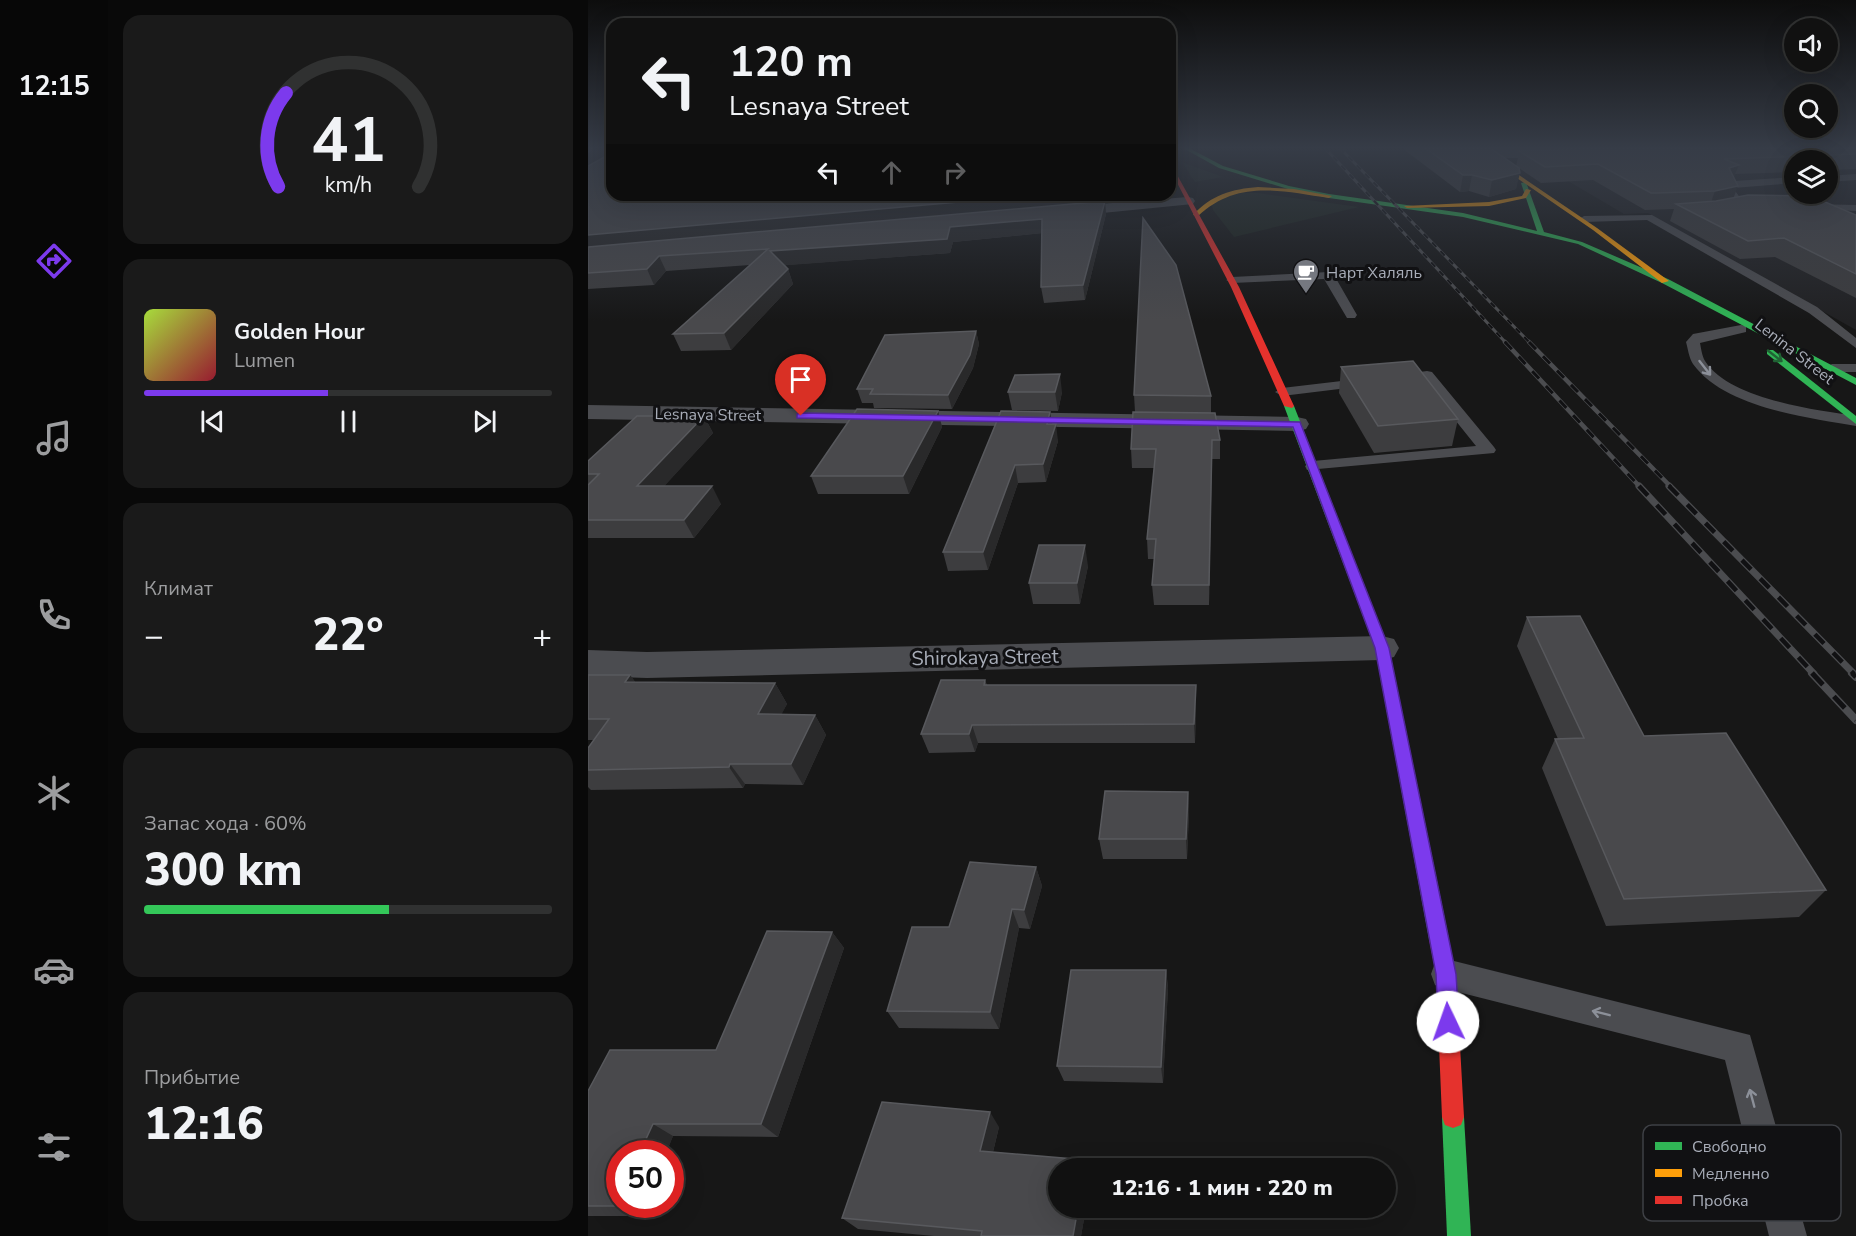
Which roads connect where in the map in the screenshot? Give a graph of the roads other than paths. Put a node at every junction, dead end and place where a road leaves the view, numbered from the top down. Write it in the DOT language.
graph roads {
  1 [pos="1115,206"];
  2 [pos="1191,206"];
  3 [pos="1203,206"];
  4 [pos="1407,206"];
  5 [pos="1417,206"];
  6 [pos="1532,206"];
  7 [pos="1560,206"];
  8 [pos="1736,206"];
  9 [pos="1752,206"];
  10 [pos="1795,206"];
  11 [pos="1856,208"];
  12 [pos="1047,214"];
  13 [pos="1196,215"];
  14 [pos="1673,215"];
  15 [pos="1649,217"];
  16 [pos="1584,219"];
  17 [pos="1541,232"];
  18 [pos="1232,280"];
  19 [pos="1665,281"];
  20 [pos="1713,307"];
  21 [pos="1351,315"];
  22 [pos="1742,329"];
  23 [pos="1856,344"];
  24 [pos="1832,368"];
  25 [pos="1856,368"];
  26 [pos="1856,382"];
  27 [pos="1282,392"];
  28 [pos="588,412"];
  29 [pos="1856,421"];
  30 [pos="1297,424"];
  31 [pos="1312,466"];
  32 [pos="1382,648"];
  33 [pos="588,663"];
  34 [pos="1446,974"];
  35 [pos="1759,1125"];
  36 [pos="1784,1221"];
  37 [pos="1459,1236"];
  38 [pos="1788,1236"];
  1 -- 12 [label="street"];
  2 -- 13 [label="main road"];
  3 -- 13 [label="main road"];
  4 -- 5 [label="main road"];
  4 -- 17 [label="main road"];
  6 -- 17 [label="main road"];
  7 -- 16 [label="main road, Lenina Street"];
  8 -- 9 [label="lane"];
  10 -- 11 [label="lane"];
  13 -- 18 [label="main road"];
  14 -- 15 [label="lane"];
  15 -- 16 [label="lane"];
  15 -- 23 [label="lane"];
  16 -- 19 [label="main road, Lenina Street"];
  17 -- 19 [label="main road"];
  18 -- 21 [label="lane"];
  18 -- 27 [label="main road"];
  19 -- 20 [label="main road, Lenina Street"];
  20 -- 22 [label="main road, Lenina Street"];
  20 -- 24 [label="main road, Lenina Street"];
  22 -- 29 [label="main road, Lenina Street, one-way"];
  22 -- 29 [label="lane, one-way"];
  24 -- 25 [label="lane"];
  24 -- 26 [label="main road, Lenina Street"];
  27 -- 30 [label="main road"];
  27 -- 31 [label="lane"];
  28 -- 30 [label="street, Lesnaya Street"];
  30 -- 31 [label="main road"];
  31 -- 32 [label="main road"];
  32 -- 33 [label="street, Shirokaya Street"];
  32 -- 34 [label="main road"];
  35 -- 34 [label="lane, one-way"];
  34 -- 37 [label="main road"];
  38 -- 36 [label="lane, one-way"];
}
